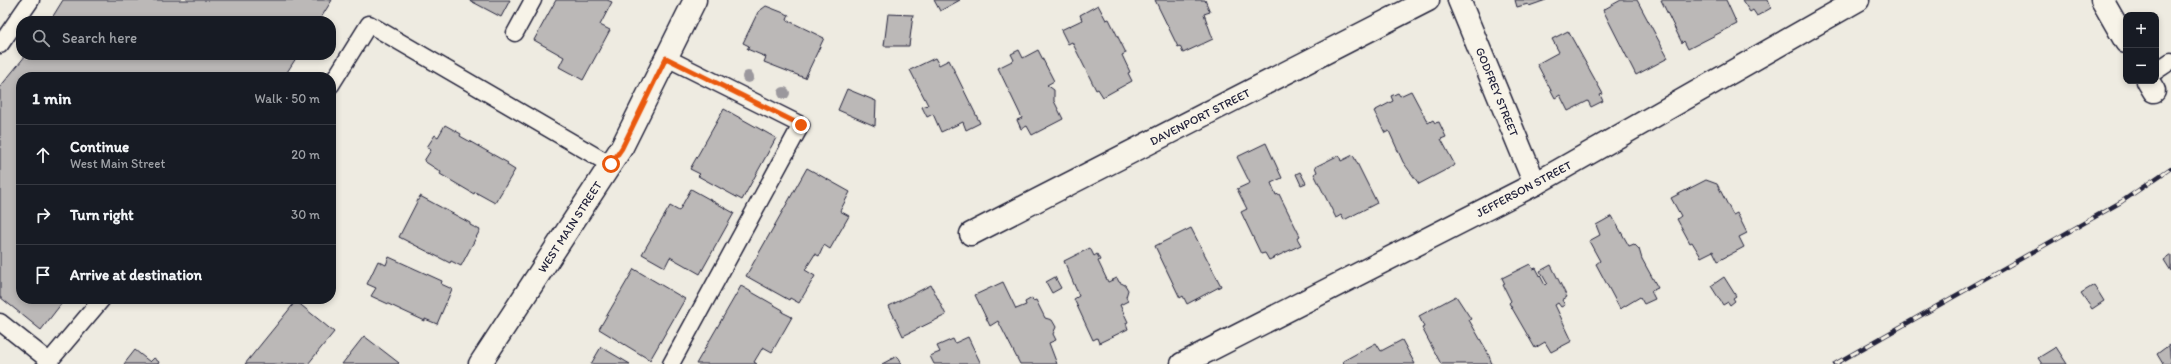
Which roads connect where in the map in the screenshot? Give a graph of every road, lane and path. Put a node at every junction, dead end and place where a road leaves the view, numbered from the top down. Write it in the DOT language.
graph roads {
  1 [pos="31,0"];
  2 [pos="534,0"];
  3 [pos="695,0"];
  4 [pos="1428,0"];
  5 [pos="1459,0"];
  6 [pos="1858,0"];
  7 [pos="2102,0"];
  8 [pos="20,16"];
  9 [pos="16,22"];
  10 [pos="515,33"];
  11 [pos="2123,37"];
  12 [pos="0,45"];
  13 [pos="666,58"];
  14 [pos="2171,61"];
  15 [pos="2159,74"];
  16 [pos="336,77"];
  17 [pos="611,164"];
  18 [pos="1535,184"];
  19 [pos="971,234"];
  20 [pos="98,304"];
  21 [pos="0,322"];
  22 [pos="48,363"];
  23 [pos="480,364"];
  24 [pos="671,364"];
  25 [pos="1182,364"];
  1 -- 8 [label="lane"];
  2 -- 10 [label="lane"];
  3 -- 13 [label="street, WEST MAIN STREET"];
  4 -- 19 [label="street, DAVENPORT STREET"];
  5 -- 18 [label="street, GODFREY STREET"];
  6 -- 18 [label="street, JEFFERSON STREET"];
  7 -- 11 [label="street"];
  9 -- 12 [label="lane"];
  13 -- 17 [label="street, WEST MAIN STREET"];
  13 -- 24 [label="lane"];
  14 -- 15 [label="lane"];
  16 -- 17 [label="lane"];
  17 -- 23 [label="street, WEST MAIN STREET"];
  18 -- 25 [label="street, JEFFERSON STREET"];
  20 -- 22 [label="lane"];
  21 -- 22 [label="lane"];
}
